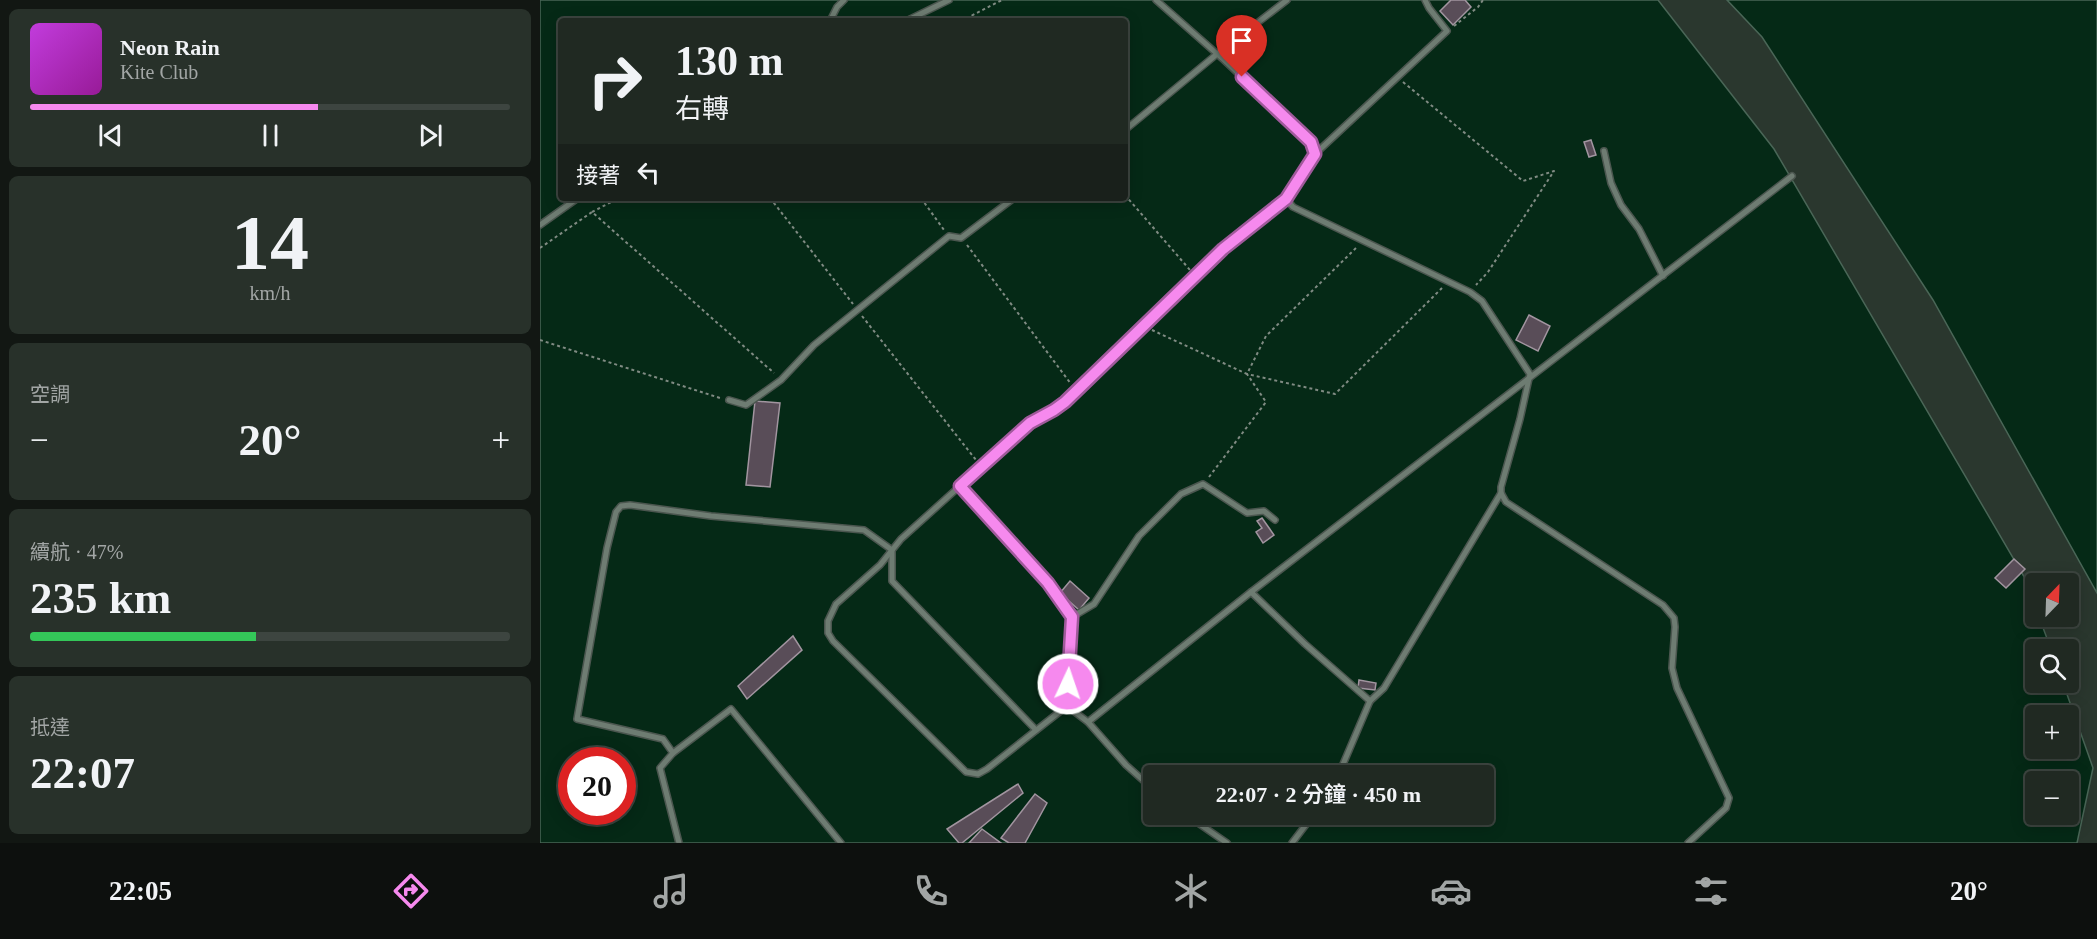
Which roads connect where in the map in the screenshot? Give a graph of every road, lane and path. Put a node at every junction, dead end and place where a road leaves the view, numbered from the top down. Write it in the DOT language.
graph roads {
  1 [pos="844,0"];
  2 [pos="948,0"];
  3 [pos="1002,0"];
  4 [pos="1156,0"];
  5 [pos="1287,0"];
  6 [pos="1425,0"];
  7 [pos="1483,0"];
  8 [pos="971,16"];
  9 [pos="832,18"];
  10 [pos="912,18"];
  11 [pos="967,18"];
  12 [pos="1447,31"];
  13 [pos="1216,54"];
  14 [pos="1398,77"];
  15 [pos="1128,127"];
  16 [pos="1604,151"];
  17 [pos="1315,154"];
  18 [pos="1792,176"];
  19 [pos="1128,198"];
  20 [pos="1286,199"];
  21 [pos="574,201"];
  22 [pos="613,201"];
  23 [pos="772,201"];
  24 [pos="923,201"];
  25 [pos="1010,201"];
  26 [pos="592,212"];
  27 [pos="540,225"];
  28 [pos="949,236"];
  29 [pos="962,238"];
  30 [pos="1363,241"];
  31 [pos="540,248"];
  32 [pos="1195,276"];
  33 [pos="1662,276"];
  34 [pos="1448,281"];
  35 [pos="1470,292"];
  36 [pos="858,310"];
  37 [pos="1144,326"];
  38 [pos="540,340"];
  39 [pos="1247,374"];
  40 [pos="1528,379"];
  41 [pos="782,380"];
  42 [pos="1076,391"];
  43 [pos="729,400"];
  44 [pos="982,467"];
  45 [pos="1203,484"];
  46 [pos="960,486"];
  47 [pos="1501,493"];
  48 [pos="1275,520"];
  49 [pos="892,550"];
  50 [pos="1251,592"];
  51 [pos="1072,617"];
  52 [pos="1370,701"];
  53 [pos="1067,706"];
  54 [pos="1088,722"];
  55 [pos="1036,730"];
  56 [pos="673,753"];
  57 [pos="1343,765"];
  58 [pos="1143,780"];
  59 [pos="1201,825"];
  60 [pos="1306,825"];
  61 [pos="679,843"];
  62 [pos="841,843"];
  63 [pos="1227,843"];
  64 [pos="1293,843"];
  65 [pos="1688,843"];
  1 -- 9 [label="lane"];
  2 -- 10 [label="lane"];
  3 -- 8 [label="path"];
  4 -- 13 [label="lane"];
  5 -- 13 [label="lane"];
  6 -- 12 [label="lane"];
  7 -- 12 [label="path"];
  8 -- 11 [label="path"];
  12 -- 14 [label="lane"];
  13 -- 15 [label="lane"];
  13 -- 17 [label="lane"];
  14 -- 17 [label="lane"];
  14 -- 35 [label="path"];
  16 -- 33 [label="lane"];
  17 -- 20 [label="lane"];
  18 -- 33 [label="lane"];
  19 -- 32 [label="path"];
  20 -- 30 [label="lane"];
  20 -- 32 [label="lane"];
  21 -- 27 [label="lane"];
  22 -- 26 [label="path"];
  23 -- 36 [label="path"];
  24 -- 28 [label="path"];
  25 -- 29 [label="lane"];
  26 -- 31 [label="path"];
  26 -- 41 [label="path"];
  28 -- 29 [label="lane"];
  28 -- 36 [label="lane"];
  29 -- 42 [label="path"];
  30 -- 34 [label="lane"];
  30 -- 39 [label="path"];
  32 -- 37 [label="lane"];
  33 -- 40 [label="lane"];
  34 -- 35 [label="lane"];
  34 -- 39 [label="path"];
  35 -- 40 [label="lane"];
  36 -- 41 [label="lane"];
  36 -- 44 [label="path"];
  37 -- 39 [label="path"];
  37 -- 42 [label="lane"];
  38 -- 43 [label="path"];
  39 -- 45 [label="path"];
  40 -- 47 [label="lane"];
  40 -- 50 [label="lane"];
  41 -- 43 [label="lane"];
  42 -- 44 [label="lane"];
  44 -- 46 [label="lane"];
  45 -- 48 [label="lane"];
  45 -- 51 [label="lane"];
  46 -- 49 [label="lane"];
  46 -- 51 [label="lane"];
  47 -- 52 [label="lane"];
  47 -- 65 [label="lane"];
  49 -- 55 [label="lane"];
  49 -- 55 [label="lane"];
  49 -- 56 [label="lane"];
  50 -- 52 [label="lane"];
  50 -- 54 [label="lane"];
  51 -- 53 [label="lane"];
  52 -- 57 [label="lane"];
  53 -- 54 [label="lane"];
  53 -- 55 [label="lane"];
  54 -- 58 [label="lane"];
  56 -- 61 [label="lane"];
  56 -- 62 [label="lane"];
  59 -- 63 [label="lane"];
  60 -- 64 [label="lane"];
}
